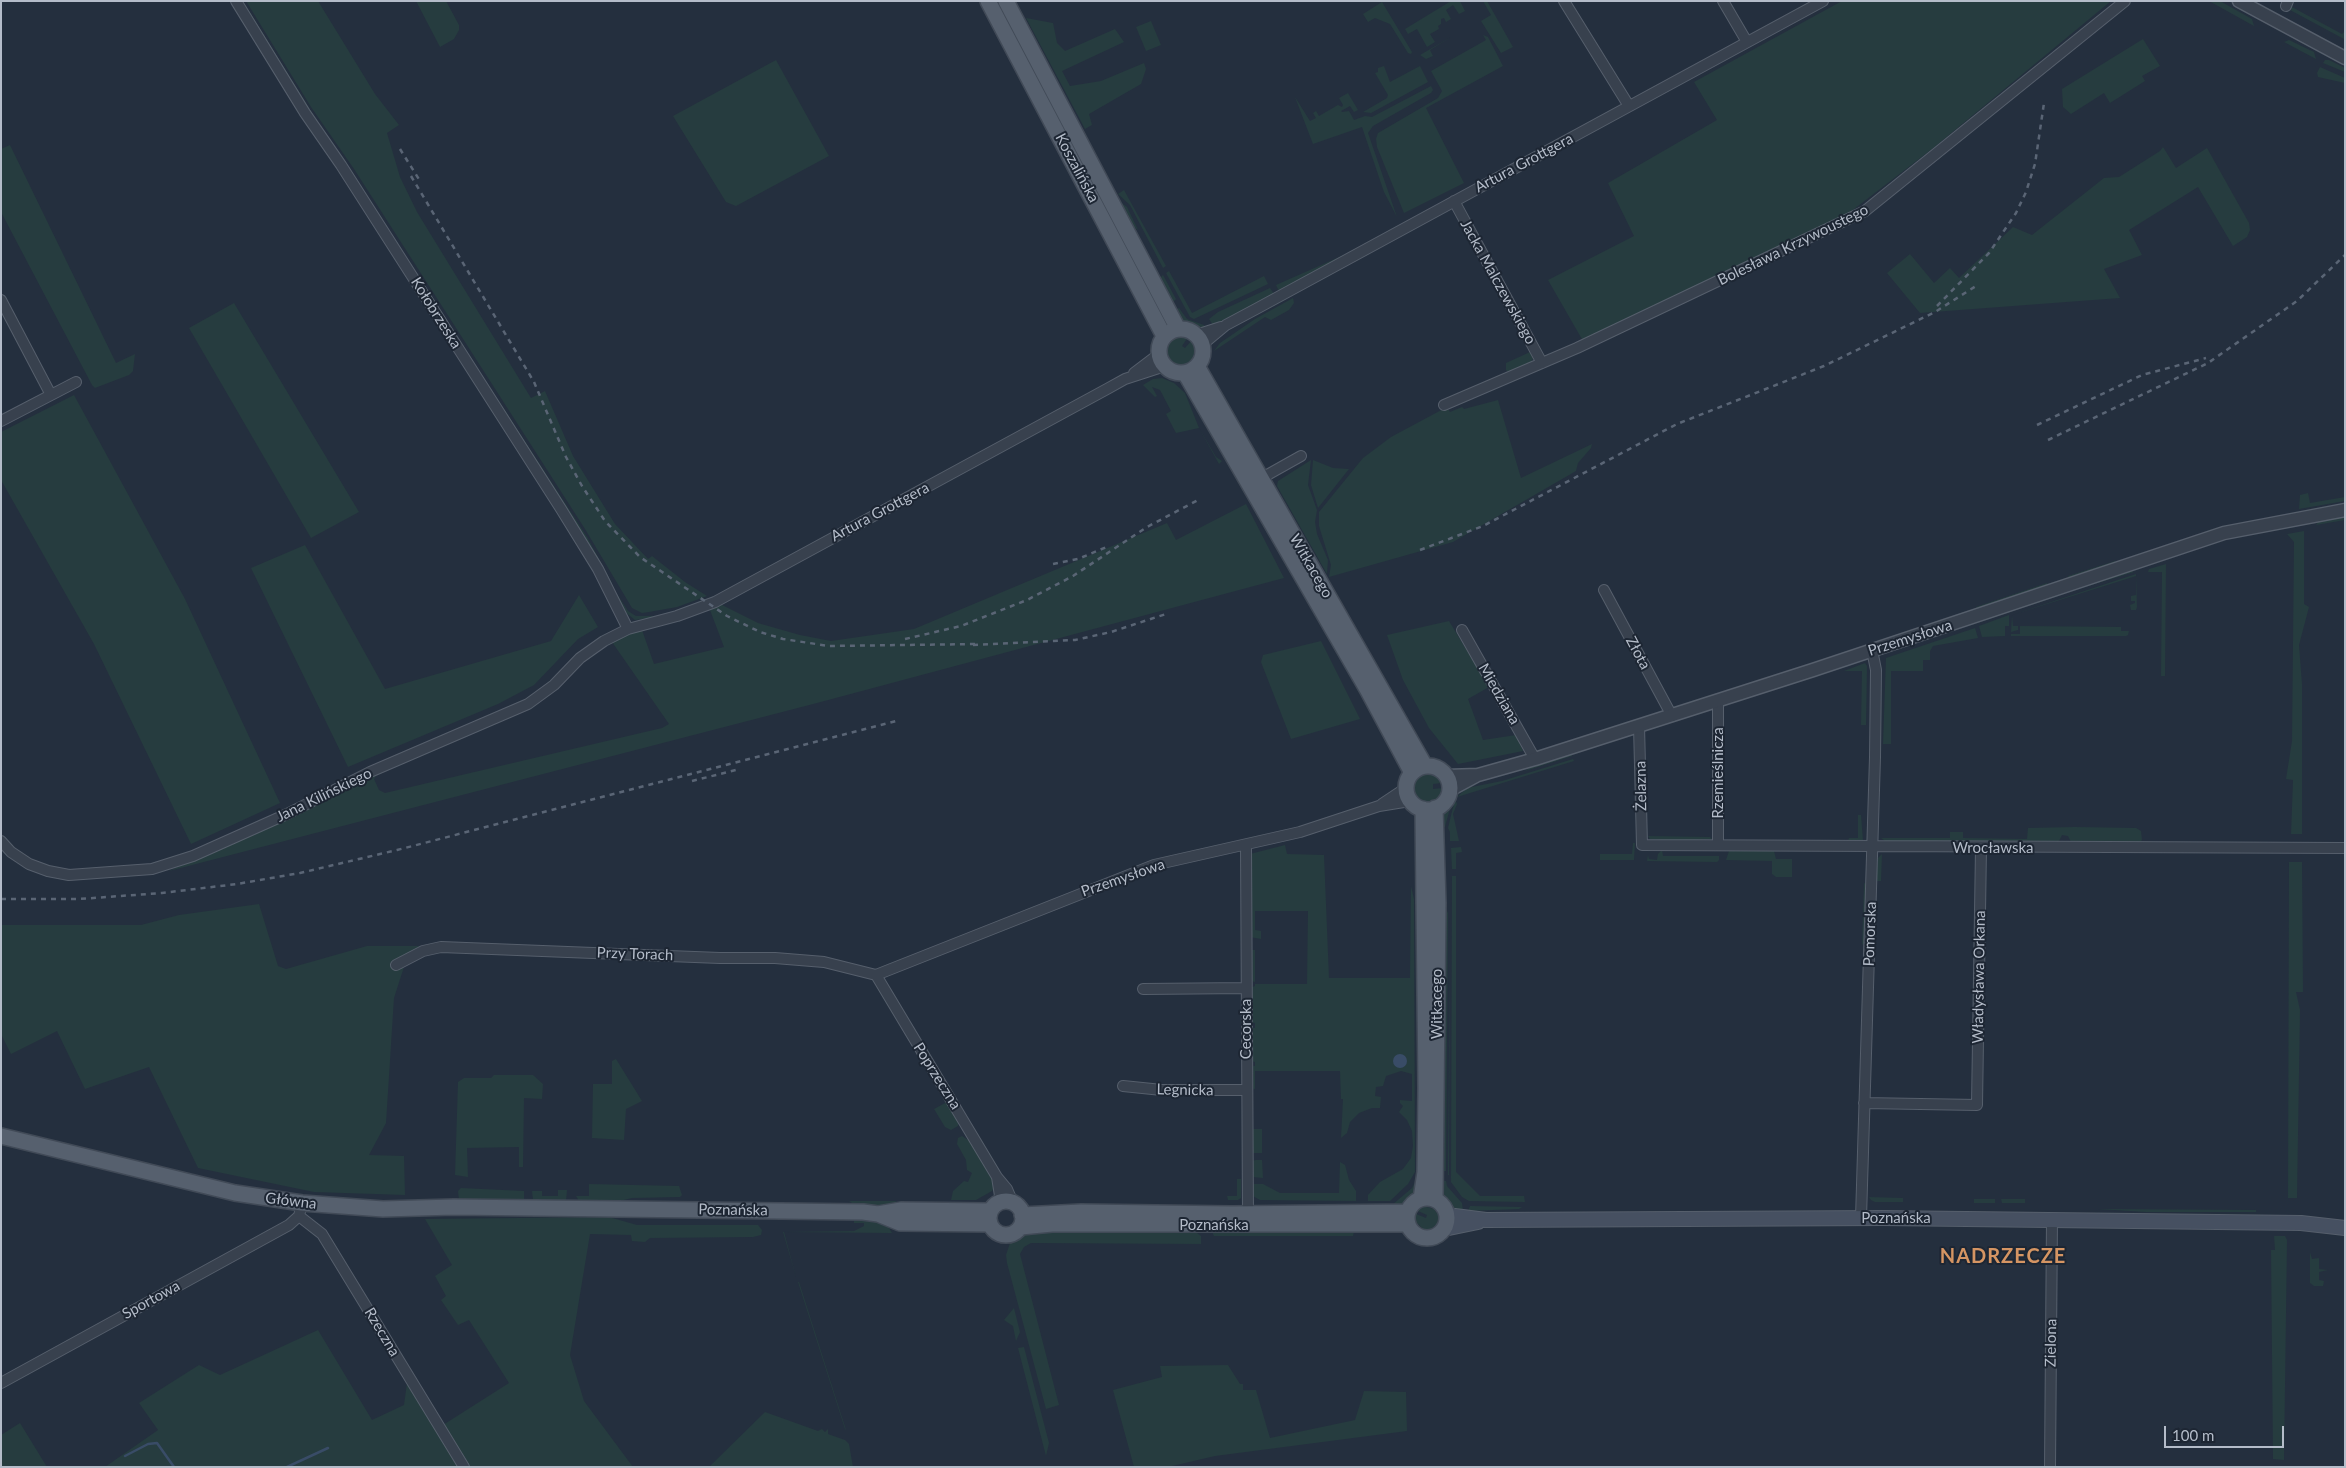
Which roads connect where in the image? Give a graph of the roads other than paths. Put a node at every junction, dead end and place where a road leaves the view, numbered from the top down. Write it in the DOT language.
graph roads {
  1 [pos="236,1"];
  2 [pos="988,1"];
  3 [pos="1006,1"];
  4 [pos="1564,1"];
  5 [pos="1723,1"];
  6 [pos="1823,1"];
  7 [pos="2125,1"];
  8 [pos="2239,1"];
  9 [pos="1747,42"];
  10 [pos="2345,58"];
  11 [pos="1629,106"];
  12 [pos="1454,201"];
  13 [pos="1,300"];
  14 [pos="1178,329"];
  15 [pos="1164,336"];
  16 [pos="1199,340"];
  17 [pos="1162,360"];
  18 [pos="1542,363"];
  19 [pos="1191,370"];
  20 [pos="76,382"];
  21 [pos="51,395"];
  22 [pos="1444,405"];
  23 [pos="1,421"];
  24 [pos="1301,456"];
  25 [pos="1260,479"];
  26 [pos="2345,510"];
  27 [pos="1307,572"];
  28 [pos="1604,590"];
  29 [pos="628,629"];
  30 [pos="1462,630"];
  31 [pos="1872,650"];
  32 [pos="1718,701"];
  33 [pos="1672,716"];
  34 [pos="1639,726"];
  35 [pos="1535,759"];
  36 [pos="1418,770"];
  37 [pos="1448,783"];
  38 [pos="1419,801"];
  39 [pos="1,841"];
  40 [pos="1246,845"];
  41 [pos="1642,845"];
  42 [pos="1718,845"];
  43 [pos="1872,847"];
  44 [pos="1981,848"];
  45 [pos="2345,848"];
  46 [pos="396,965"];
  47 [pos="876,975"];
  48 [pos="1246,988"];
  49 [pos="1143,989"];
  50 [pos="1123,1086"];
  51 [pos="1247,1090"];
  52 [pos="1864,1103"];
  53 [pos="1,1136"];
  54 [pos="1428,1199"];
  55 [pos="588,1208"];
  56 [pos="300,1209"];
  57 [pos="1006,1213"];
  58 [pos="1248,1214"];
  59 [pos="1408,1218"];
  60 [pos="1861,1218"];
  61 [pos="2345,1218"];
  62 [pos="2052,1220"];
  63 [pos="1446,1222"];
  64 [pos="2306,1223"];
  65 [pos="2345,1228"];
  66 [pos="1,1382"];
  67 [pos="464,1467"];
  68 [pos="2050,1467"];
  1 -- 29 [label="street, Kołobrzeska"];
  2 -- 15 [label="main road, Koszalińska"];
  3 -- 14 [label="main road, Koszalińska"];
  4 -- 11 [label="street"];
  5 -- 9 [label="street"];
  6 -- 9 [label="street, Artura Grottgera"];
  7 -- 18 [label="street, Bolesława Krzywoustego"];
  8 -- 10 [label="street"];
  9 -- 11 [label="street, Artura Grottgera"];
  11 -- 12 [label="street, Artura Grottgera"];
  12 -- 16 [label="street, Artura Grottgera"];
  12 -- 18 [label="street, Jacka Malczewskiego"];
  13 -- 21 [label="street"];
  14 -- 15 [label="main road"];
  14 -- 16 [label="main road"];
  15 -- 17 [label="main road"];
  16 -- 19 [label="main road"];
  17 -- 19 [label="main road"];
  17 -- 29 [label="street, Artura Grottgera"];
  18 -- 22 [label="street, Bolesława Krzywoustego"];
  19 -- 25 [label="main road, Witkacego"];
  19 -- 27 [label="main road, Witkacego"];
  20 -- 21 [label="street"];
  21 -- 23 [label="street"];
  24 -- 25 [label="street"];
  25 -- 27 [label="main road, Witkacego"];
  26 -- 31 [label="street, Przemysłowa"];
  27 -- 36 [label="main road, Witkacego"];
  28 -- 33 [label="street, Złota"];
  29 -- 39 [label="street, Jana Kilińskiego"];
  30 -- 35 [label="street, Miedziana"];
  31 -- 32 [label="street, Przemysłowa"];
  31 -- 43 [label="street, Pomorska"];
  32 -- 33 [label="street, Przemysłowa"];
  32 -- 42 [label="street, Rzemieślnicza"];
  33 -- 34 [label="street, Przemysłowa"];
  34 -- 35 [label="street, Przemysłowa"];
  34 -- 41 [label="street, Żelazna"];
  35 -- 37 [label="street, Przemysłowa"];
  36 -- 37 [label="main road"];
  36 -- 38 [label="main road"];
  37 -- 38 [label="main road"];
  38 -- 40 [label="street, Przemysłowa"];
  38 -- 54 [label="main road, Witkacego"];
  40 -- 47 [label="street, Przemysłowa"];
  40 -- 48 [label="street, Cecorska"];
  41 -- 42 [label="street, Wrocławska"];
  42 -- 43 [label="street, Wrocławska"];
  43 -- 44 [label="street, Wrocławska"];
  43 -- 52 [label="street, Pomorska"];
  44 -- 45 [label="street, Wrocławska"];
  44 -- 52 [label="street, Władysława Orkana"];
  46 -- 47 [label="street, Przy Torach"];
  47 -- 57 [label="street, Poprzeczna"];
  48 -- 49 [label="street"];
  48 -- 51 [label="street, Cecorska"];
  50 -- 51 [label="street, Legnicka"];
  51 -- 58 [label="street, Cecorska"];
  52 -- 60 [label="street, Pomorska"];
  53 -- 56 [label="main road, Główna"];
  54 -- 59 [label="main road"];
  54 -- 63 [label="main road"];
  55 -- 56 [label="main road, Główna"];
  55 -- 57 [label="main road, Poznańska"];
  56 -- 66 [label="street, Sportowa"];
  56 -- 67 [label="street, Rzeczna"];
  57 -- 58 [label="main road, Poznańska"];
  57 -- 59 [label="main road, Poznańska"];
  58 -- 59 [label="main road, Poznańska"];
  59 -- 63 [label="main road"];
  60 -- 62 [label="main road, Poznańska"];
  60 -- 63 [label="main road, Poznańska"];
  61 -- 64 [label="main road"];
  62 -- 64 [label="main road, Poznańska"];
  62 -- 68 [label="street, Zielona"];
  64 -- 65 [label="main road"];
}
